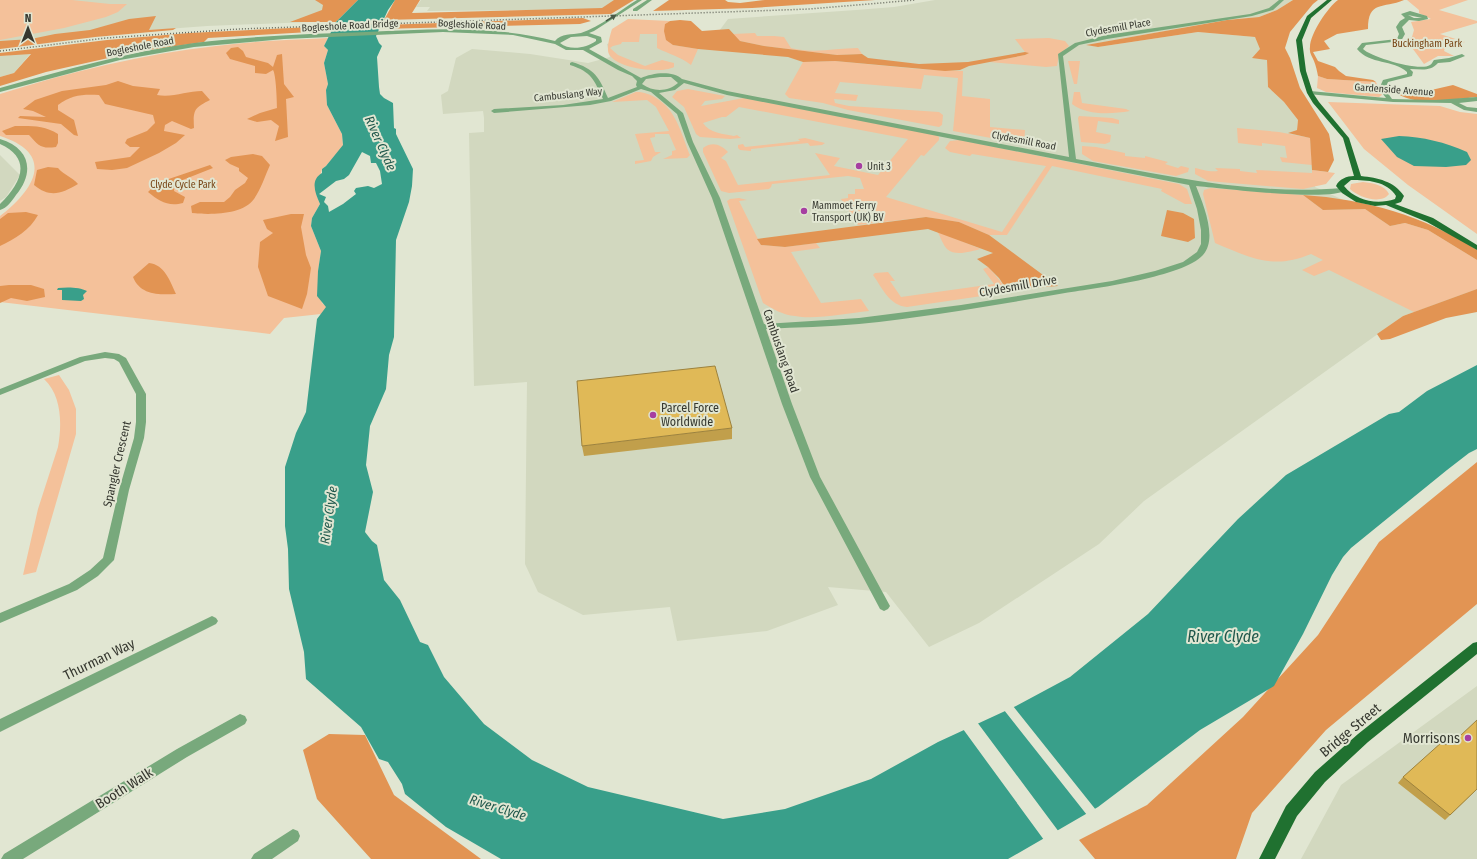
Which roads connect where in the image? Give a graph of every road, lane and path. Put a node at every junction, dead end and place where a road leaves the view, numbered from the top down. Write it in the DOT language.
graph roads {
  1 [pos="640,0"];
  2 [pos="650,0"];
  3 [pos="1282,0"];
  4 [pos="1330,0"];
  5 [pos="1408,18"];
  6 [pos="414,31"];
  7 [pos="581,34"];
  8 [pos="602,34"];
  9 [pos="528,36"];
  10 [pos="566,36"];
  11 [pos="286,37"];
  12 [pos="558,43"];
  13 [pos="596,45"];
  14 [pos="583,48"];
  15 [pos="1462,56"];
  16 [pos="602,60"];
  17 [pos="572,64"];
  18 [pos="1406,67"];
  19 [pos="620,69"];
  20 [pos="654,75"];
  21 [pos="640,80"];
  22 [pos="681,81"];
  23 [pos="642,87"];
  24 [pos="677,87"];
  25 [pos="704,88"];
  26 [pos="0,90"];
  27 [pos="670,90"];
  28 [pos="653,91"];
  29 [pos="1310,93"];
  30 [pos="1477,99"];
  31 [pos="606,100"];
  32 [pos="666,100"];
  33 [pos="1390,100"];
  34 [pos="1453,102"];
  35 [pos="1477,110"];
  36 [pos="494,111"];
  37 [pos="0,140"];
  38 [pos="1073,160"];
  39 [pos="1358,178"];
  40 [pos="1192,182"];
  41 [pos="1342,190"];
  42 [pos="1386,203"];
  43 [pos="0,208"];
  44 [pos="1477,248"];
  45 [pos="761,327"];
  46 [pos="0,392"];
  47 [pos="884,606"];
  48 [pos="0,618"];
  49 [pos="212,621"];
  50 [pos="1477,647"];
  51 [pos="240,720"];
  52 [pos="0,726"];
  53 [pos="293,836"];
  54 [pos="8,859"];
  55 [pos="259,859"];
  56 [pos="1267,859"];
  7 -- 1 [label="street, one-way"];
  2 -- 8 [label="street"];
  3 -- 38 [label="street, Clydesmill Place"];
  4 -- 29 [label="main road"];
  5 -- 18 [label="street"];
  6 -- 9 [label="street, Bogleshole Road"];
  6 -- 11 [label="street, Bogleshole Road Bridge"];
  7 -- 8 [label="street"];
  7 -- 10 [label="street, Bogleshole Road"];
  8 -- 13 [label="street"];
  9 -- 10 [label="street, Bogleshole Road"];
  9 -- 12 [label="street, Bogleshole Road"];
  10 -- 12 [label="street"];
  11 -- 26 [label="street, Bogleshole Road"];
  12 -- 14 [label="street, Bogleshole Road"];
  13 -- 14 [label="street"];
  13 -- 16 [label="street"];
  14 -- 16 [label="street"];
  15 -- 18 [label="street"];
  16 -- 19 [label="street"];
  17 -- 31 [label="street"];
  18 -- 33 [label="street"];
  19 -- 20 [label="street"];
  19 -- 21 [label="street"];
  20 -- 21 [label="street"];
  20 -- 22 [label="street, Clydesmill Road"];
  21 -- 23 [label="street"];
  22 -- 24 [label="street"];
  22 -- 25 [label="street, Clydesmill Road"];
  23 -- 28 [label="street"];
  23 -- 31 [label="street, Cambuslang Way"];
  24 -- 25 [label="street, Clydesmill Road"];
  24 -- 27 [label="street"];
  25 -- 38 [label="street, Clydesmill Road"];
  27 -- 28 [label="street"];
  27 -- 32 [label="street"];
  28 -- 32 [label="street, Cambuslang Road"];
  29 -- 33 [label="street, Gardenside Avenue"];
  29 -- 39 [label="main road"];
  30 -- 34 [label="street, Gardenside Avenue"];
  31 -- 36 [label="street, Cambuslang Way"];
  32 -- 45 [label="street, Cambuslang Road"];
  33 -- 34 [label="street, Gardenside Avenue"];
  34 -- 35 [label="street"];
  37 -- 43 [label="street"];
  38 -- 40 [label="street, Clydesmill Road"];
  39 -- 41 [label="main road"];
  39 -- 42 [label="main road"];
  40 -- 41 [label="street, Clydesmill Road"];
  40 -- 45 [label="street, Clydesmill Drive"];
  41 -- 42 [label="main road"];
  42 -- 44 [label="main road"];
  45 -- 47 [label="street, Cambuslang Road"];
  46 -- 48 [label="street, Spangler Crescent"];
  49 -- 52 [label="street, Thurman Way"];
  50 -- 56 [label="main road, Bridge Street"];
  51 -- 54 [label="street, Booth Walk"];
  53 -- 55 [label="street"];
}
